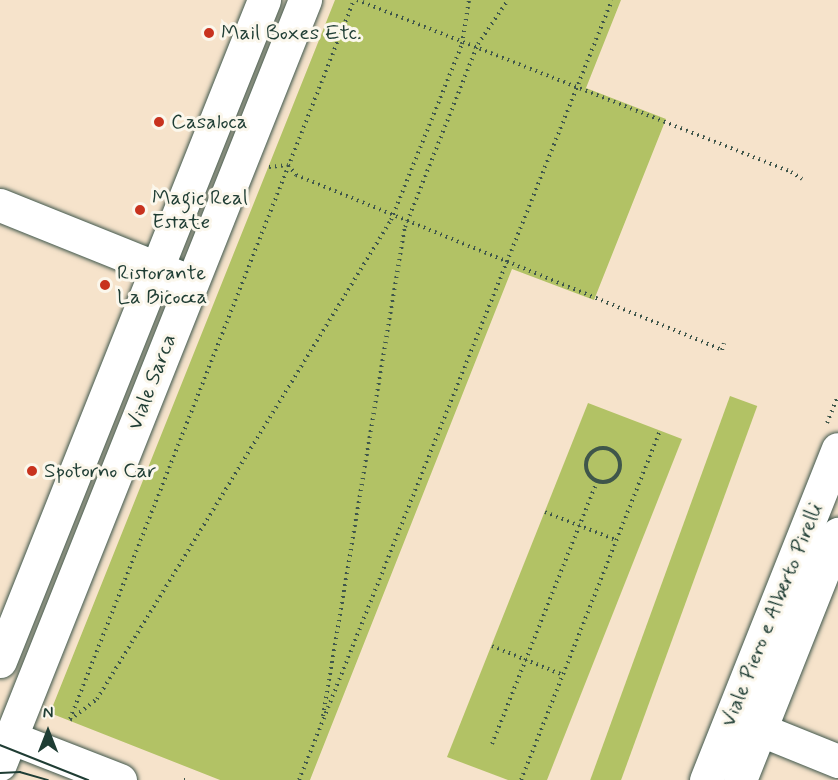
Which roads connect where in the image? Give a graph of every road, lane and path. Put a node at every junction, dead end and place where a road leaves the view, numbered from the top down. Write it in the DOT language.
graph roads {
  1 [pos="264,0"];
  2 [pos="305,0"];
  3 [pos="356,0"];
  4 [pos="469,0"];
  5 [pos="508,0"];
  6 [pos="612,0"];
  7 [pos="462,44"];
  8 [pos="476,49"];
  9 [pos="576,88"];
  10 [pos="263,164"];
  11 [pos="288,165"];
  12 [pos="802,179"];
  13 [pos="0,206"];
  14 [pos="393,216"];
  15 [pos="407,221"];
  16 [pos="507,260"];
  17 [pos="156,268"];
  18 [pos="191,282"];
  19 [pos="724,343"];
  20 [pos="660,430"];
  21 [pos="838,449"];
  22 [pos="597,480"];
  23 [pos="545,512"];
  24 [pos="579,526"];
  25 [pos="838,534"];
  26 [pos="616,540"];
  27 [pos="492,646"];
  28 [pos="526,660"];
  29 [pos="0,661"];
  30 [pos="563,675"];
  31 [pos="322,724"];
  32 [pos="746,724"];
  33 [pos="492,744"];
  34 [pos="4,748"];
  35 [pos="838,761"];
  36 [pos="120,780"];
  37 [pos="299,780"];
  38 [pos="521,780"];
  39 [pos="706,780"];
  40 [pos="740,780"];
  1 -- 17 [label="street, Viale Sarca"];
  2 -- 18 [label="street, Viale Sarca"];
  3 -- 7 [label="path"];
  3 -- 11 [label="path"];
  4 -- 7 [label="path"];
  5 -- 8 [label="path"];
  6 -- 9 [label="path"];
  7 -- 8 [label="path"];
  7 -- 14 [label="path"];
  8 -- 9 [label="path"];
  8 -- 15 [label="path"];
  9 -- 12 [label="path"];
  9 -- 16 [label="path"];
  10 -- 11 [label="path"];
  11 -- 14 [label="path"];
  11 -- 14 [label="path"];
  13 -- 17 [label="street"];
  14 -- 15 [label="path"];
  15 -- 16 [label="path"];
  15 -- 31 [label="path"];
  16 -- 19 [label="path"];
  16 -- 31 [label="path"];
  17 -- 18 [label="street"];
  17 -- 29 [label="street, Viale Sarca"];
  18 -- 34 [label="street, Viale Sarca"];
  20 -- 26 [label="path"];
  21 -- 32 [label="street, Viale Piero e Alberto Pirelli"];
  22 -- 22 [label="path"];
  22 -- 24 [label="path"];
  23 -- 24 [label="path"];
  24 -- 26 [label="path"];
  24 -- 28 [label="path"];
  25 -- 32 [label="street, Viale Piero e Alberto Pirelli"];
  26 -- 30 [label="path"];
  27 -- 28 [label="path"];
  28 -- 30 [label="path"];
  28 -- 33 [label="path"];
  30 -- 38 [label="path"];
  31 -- 37 [label="path"];
  32 -- 35 [label="street"];
  32 -- 39 [label="street, Viale Piero e Alberto Pirelli"];
  32 -- 40 [label="street, Viale Piero e Alberto Pirelli"];
  34 -- 36 [label="street"];
}
